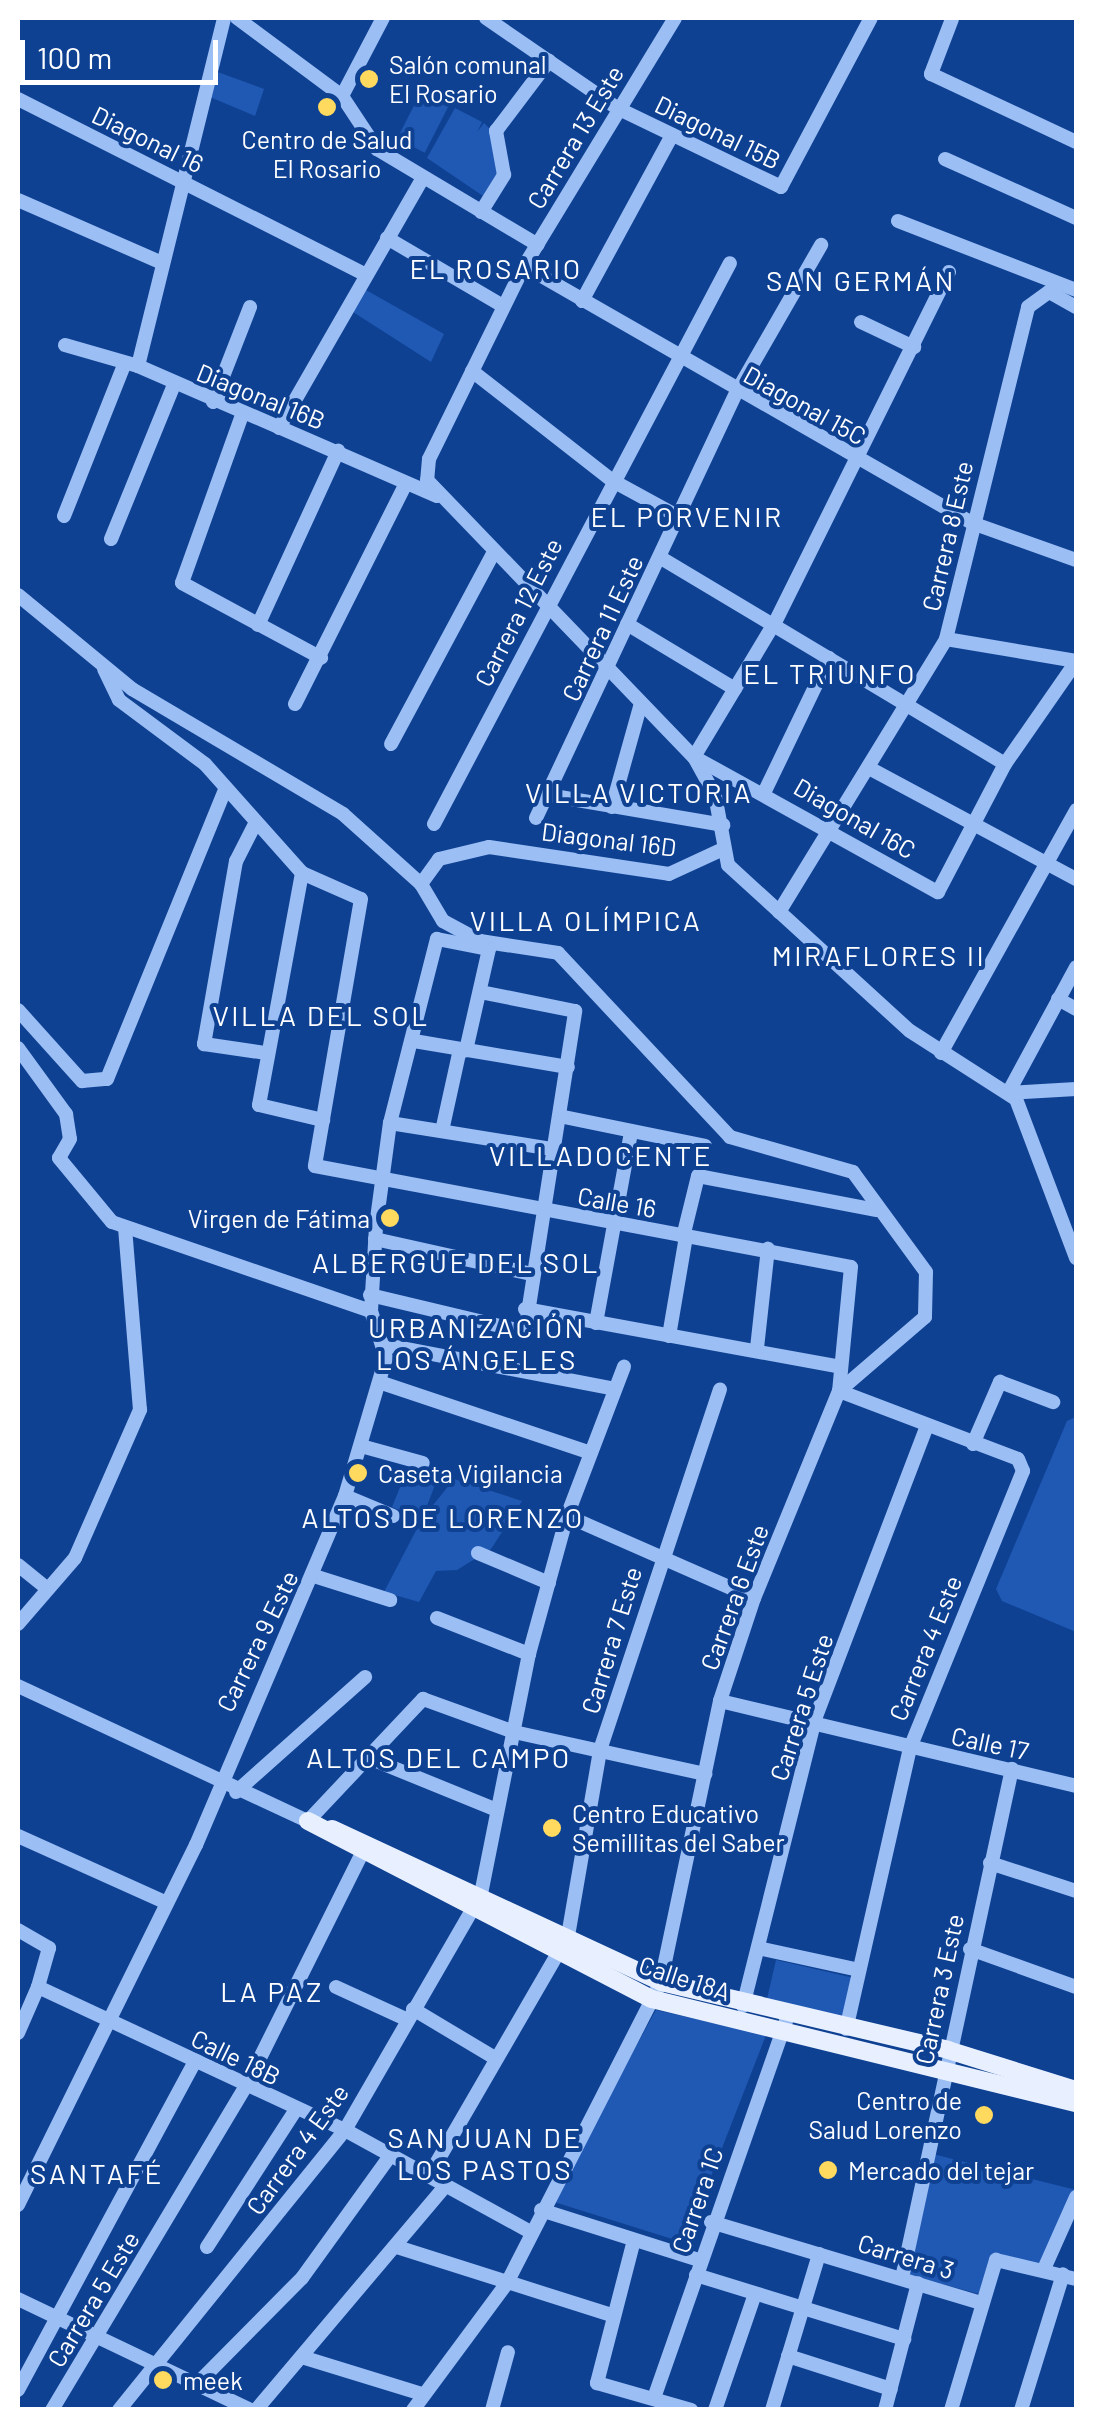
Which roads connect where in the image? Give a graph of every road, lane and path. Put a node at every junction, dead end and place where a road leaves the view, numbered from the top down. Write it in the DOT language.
graph roads {
  1 [pos="224,18"];
  2 [pos="237,18"];
  3 [pos="383,18"];
  4 [pos="486,18"];
  5 [pos="872,18"];
  6 [pos="950,18"];
  7 [pos="667,20"];
  8 [pos="504,22"];
  9 [pos="549,61"];
  10 [pos="342,96"];
  11 [pos="18,100"];
  12 [pos="616,108"];
  13 [pos="672,135"];
  14 [pos="1076,142"];
  15 [pos="945,159"];
  16 [pos="422,178"];
  17 [pos="182,181"];
  18 [pos="18,200"];
  19 [pos="481,212"];
  20 [pos="1076,218"];
  21 [pos="898,222"];
  22 [pos="387,238"];
  23 [pos="538,245"];
  24 [pos="821,245"];
  25 [pos="162,263"];
  26 [pos="730,264"];
  27 [pos="524,266"];
  28 [pos="948,272"];
  29 [pos="365,274"];
  30 [pos="1076,290"];
  31 [pos="582,300"];
  32 [pos="503,306"];
  33 [pos="1076,307"];
  34 [pos="250,308"];
  35 [pos="862,322"];
  36 [pos="64,346"];
  37 [pos="914,347"];
  38 [pos="682,360"];
  39 [pos="132,364"];
  40 [pos="472,371"];
  41 [pos="174,386"];
  42 [pos="736,393"];
  43 [pos="213,402"];
  44 [pos="242,415"];
  45 [pos="278,428"];
  46 [pos="338,451"];
  47 [pos="858,460"];
  48 [pos="613,480"];
  49 [pos="406,483"];
  50 [pos="438,496"];
  51 [pos="64,516"];
  52 [pos="679,517"];
  53 [pos="972,523"];
  54 [pos="112,539"];
  55 [pos="494,552"];
  56 [pos="661,558"];
  57 [pos="1076,560"];
  58 [pos="18,595"];
  59 [pos="544,604"];
  60 [pos="774,622"];
  61 [pos="627,624"];
  62 [pos="258,625"];
  63 [pos="946,639"];
  64 [pos="320,658"];
  65 [pos="828,658"];
  66 [pos="1076,662"];
  67 [pos="103,666"];
  68 [pos="607,669"];
  69 [pos="736,688"];
  70 [pos="906,702"];
  71 [pos="295,704"];
  72 [pos="645,713"];
  73 [pos="391,744"];
  74 [pos="694,757"];
  75 [pos="1005,764"];
  76 [pos="870,768"];
  77 [pos="225,790"];
  78 [pos="764,793"];
  79 [pos="548,795"];
  80 [pos="612,807"];
  81 [pos="1076,810"];
  82 [pos="536,818"];
  83 [pos="973,823"];
  84 [pos="434,824"];
  85 [pos="722,825"];
  86 [pos="254,826"];
  87 [pos="832,828"];
  88 [pos="722,850"];
  89 [pos="1048,864"];
  90 [pos="302,872"];
  91 [pos="1076,880"];
  92 [pos="421,884"];
  93 [pos="779,912"];
  94 [pos="1076,967"];
  95 [pos="482,992"];
  96 [pos="1058,999"];
  97 [pos="1076,1008"];
  98 [pos="18,1010"];
  99 [pos="414,1041"];
  100 [pos="18,1048"];
  101 [pos="463,1049"];
  102 [pos="266,1053"];
  103 [pos="940,1054"];
  104 [pos="568,1067"];
  105 [pos="1076,1089"];
  106 [pos="1008,1093"];
  107 [pos="564,1117"];
  108 [pos="323,1120"];
  109 [pos="390,1123"];
  110 [pos="442,1132"];
  111 [pos="631,1132"];
  112 [pos="705,1146"];
  113 [pos="559,1150"];
  114 [pos="382,1179"];
  115 [pos="877,1210"];
  116 [pos="547,1212"];
  117 [pos="613,1223"];
  118 [pos="124,1228"];
  119 [pos="685,1237"];
  120 [pos="375,1239"];
  121 [pos="768,1249"];
  122 [pos="1076,1258"];
  123 [pos="530,1274"];
  124 [pos="370,1303"];
  125 [pos="526,1309"];
  126 [pos="596,1323"];
  127 [pos="668,1336"];
  128 [pos="386,1345"];
  129 [pos="756,1348"];
  130 [pos="837,1366"];
  131 [pos="624,1367"];
  132 [pos="382,1383"];
  133 [pos="720,1389"];
  134 [pos="616,1390"];
  135 [pos="839,1390"];
  136 [pos="1053,1402"];
  137 [pos="926,1428"];
  138 [pos="972,1444"];
  139 [pos="361,1446"];
  140 [pos="592,1452"];
  141 [pos="422,1463"];
  142 [pos="345,1496"];
  143 [pos="393,1516"];
  144 [pos="567,1516"];
  145 [pos="478,1553"];
  146 [pos="661,1553"];
  147 [pos="18,1564"];
  148 [pos="314,1576"];
  149 [pos="549,1583"];
  150 [pos="43,1586"];
  151 [pos="754,1598"];
  152 [pos="390,1600"];
  153 [pos="437,1618"];
  154 [pos="18,1624"];
  155 [pos="530,1654"];
  156 [pos="364,1677"];
  157 [pos="18,1686"];
  158 [pos="720,1701"];
  159 [pos="816,1719"];
  160 [pos="514,1732"];
  161 [pos="910,1748"];
  162 [pos="600,1750"];
  163 [pos="369,1758"];
  164 [pos="1012,1769"];
  165 [pos="705,1774"];
  166 [pos="221,1785"];
  167 [pos="1076,1786"];
  168 [pos="236,1792"];
  169 [pos="497,1810"];
  170 [pos="308,1821"];
  171 [pos="18,1836"];
  172 [pos="365,1847"];
  173 [pos="990,1863"];
  174 [pos="1076,1892"];
  175 [pos="478,1900"];
  176 [pos="167,1903"];
  177 [pos="18,1930"];
  178 [pos="563,1944"];
  179 [pos="758,1948"];
  180 [pos="970,1948"];
  181 [pos="858,1970"];
  182 [pos="336,1986"];
  183 [pos="38,1987"];
  184 [pos="1076,1987"];
  185 [pos="657,1990"];
  186 [pos="743,2006"];
  187 [pos="410,2014"];
  188 [pos="106,2018"];
  189 [pos="784,2026"];
  190 [pos="846,2029"];
  191 [pos="18,2033"];
  192 [pos="947,2057"];
  193 [pos="495,2058"];
  194 [pos="195,2061"];
  195 [pos="246,2086"];
  196 [pos="1076,2090"];
  197 [pos="1076,2103"];
  198 [pos="296,2111"];
  199 [pos="345,2130"];
  200 [pos="390,2156"];
  201 [pos="430,2174"];
  202 [pos="445,2186"];
  203 [pos="1076,2199"];
  204 [pos="18,2205"];
  205 [pos="541,2210"];
  206 [pos="711,2222"];
  207 [pos="532,2233"];
  208 [pos="634,2240"];
  209 [pos="207,2247"];
  210 [pos="397,2248"];
  211 [pos="819,2254"];
  212 [pos="697,2267"];
  213 [pos="1044,2268"];
  214 [pos="1070,2276"];
  215 [pos="902,2278"];
  216 [pos="918,2282"];
  217 [pos="507,2283"];
  218 [pos="755,2294"];
  219 [pos="18,2300"];
  220 [pos="981,2303"];
  221 [pos="806,2307"];
  222 [pos="610,2314"];
  223 [pos="56,2316"];
  224 [pos="102,2335"];
  225 [pos="904,2339"];
  226 [pos="508,2352"];
  227 [pos="788,2356"];
  228 [pos="305,2358"];
  229 [pos="158,2362"];
  230 [pos="198,2383"];
  231 [pos="18,2390"];
  232 [pos="891,2390"];
  233 [pos="422,2394"];
  234 [pos="654,2398"];
  235 [pos="52,2410"];
  236 [pos="119,2410"];
  237 [pos="254,2410"];
  238 [pos="412,2410"];
  239 [pos="492,2410"];
  240 [pos="691,2410"];
  241 [pos="715,2410"];
  242 [pos="772,2410"];
  243 [pos="885,2410"];
  244 [pos="951,2410"];
  245 [pos="1022,2410"];
  1 -- 17 [label="street"];
  2 -- 10 [label="street"];
  3 -- 10 [label="street"];
  4 -- 8 [label="street, Diagonal 15B"];
  5 -- 13 [label="street, Diagonal 15B"];
  6 -- 14 [label="street"];
  7 -- 12 [label="street, Carrera 13 Este"];
  8 -- 9 [label="street, Diagonal 15B"];
  9 -- 12 [label="street, Diagonal 15B"];
  9 -- 19 [label="street"];
  10 -- 16 [label="street"];
  11 -- 17 [label="street, Diagonal 16"];
  12 -- 13 [label="street, Diagonal 15B"];
  12 -- 23 [label="street, Carrera 13 Este"];
  13 -- 31 [label="street"];
  15 -- 20 [label="street"];
  16 -- 19 [label="street"];
  16 -- 22 [label="street"];
  17 -- 25 [label="street"];
  17 -- 29 [label="street, Diagonal 16"];
  18 -- 25 [label="street"];
  19 -- 23 [label="street"];
  21 -- 30 [label="street"];
  22 -- 29 [label="street"];
  22 -- 32 [label="street"];
  23 -- 27 [label="street, Carrera 13 Este"];
  24 -- 42 [label="street, Carrera 11 Este"];
  25 -- 39 [label="street"];
  26 -- 38 [label="street, Carrera 12 Este"];
  27 -- 31 [label="street, Diagonal 15C"];
  27 -- 32 [label="street, Carrera 13 Este"];
  28 -- 37 [label="street"];
  29 -- 45 [label="street"];
  31 -- 38 [label="street, Diagonal 15C"];
  32 -- 40 [label="street, Carrera 13 Este"];
  33 -- 53 [label="street, Carrera 8 Este"];
  34 -- 43 [label="street"];
  35 -- 37 [label="street"];
  36 -- 39 [label="street, Diagonal 16B"];
  37 -- 47 [label="street"];
  38 -- 42 [label="street, Diagonal 15C"];
  38 -- 48 [label="street, Carrera 12 Este"];
  39 -- 41 [label="street, Diagonal 16B"];
  39 -- 51 [label="street"];
  40 -- 48 [label="street"];
  40 -- 50 [label="street, Carrera 13 Este"];
  41 -- 43 [label="street, Diagonal 16B"];
  41 -- 54 [label="street"];
  42 -- 47 [label="street, Diagonal 15C"];
  42 -- 52 [label="street, Carrera 11 Este"];
  43 -- 44 [label="street, Diagonal 16B"];
  44 -- 45 [label="street, Diagonal 16B"];
  44 -- 62 [label="street"];
  45 -- 46 [label="street, Diagonal 16B"];
  46 -- 49 [label="street, Diagonal 16B"];
  46 -- 62 [label="street"];
  47 -- 53 [label="street, Diagonal 15C"];
  47 -- 60 [label="street"];
  48 -- 52 [label="street"];
  48 -- 59 [label="street, Carrera 12 Este"];
  49 -- 50 [label="street, Diagonal 16B"];
  49 -- 64 [label="street"];
  50 -- 55 [label="street, Diagonal 16C"];
  52 -- 56 [label="street, Carrera 11 Este"];
  53 -- 57 [label="street, Diagonal 15C"];
  53 -- 63 [label="street, Carrera 8 Este"];
  55 -- 59 [label="street, Diagonal 16C"];
  55 -- 73 [label="street"];
  56 -- 60 [label="street"];
  56 -- 61 [label="street, Carrera 11 Este"];
  58 -- 67 [label="street"];
  59 -- 68 [label="street, Diagonal 16C"];
  59 -- 84 [label="street, Carrera 12 Este"];
  60 -- 65 [label="street"];
  60 -- 69 [label="street"];
  61 -- 68 [label="street, Carrera 11 Este"];
  61 -- 69 [label="street"];
  62 -- 64 [label="street"];
  63 -- 66 [label="street"];
  63 -- 70 [label="street, Carrera 8 Este"];
  64 -- 71 [label="street"];
  65 -- 70 [label="street"];
  65 -- 78 [label="street"];
  66 -- 75 [label="street"];
  67 -- 77 [label="street"];
  67 -- 92 [label="street"];
  68 -- 72 [label="street, Diagonal 16C"];
  68 -- 79 [label="street, Carrera 11 Este"];
  69 -- 74 [label="street"];
  70 -- 75 [label="street"];
  70 -- 76 [label="street, Carrera 8 Este"];
  72 -- 74 [label="street, Diagonal 16C"];
  72 -- 80 [label="street"];
  74 -- 78 [label="street, Diagonal 16C"];
  74 -- 85 [label="street"];
  75 -- 83 [label="street"];
  76 -- 83 [label="street"];
  76 -- 87 [label="street, Carrera 8 Este"];
  77 -- 86 [label="street"];
  77 -- 98 [label="street"];
  78 -- 87 [label="street, Diagonal 16C"];
  79 -- 80 [label="street"];
  79 -- 82 [label="street, Carrera 11 Este"];
  80 -- 85 [label="street"];
  81 -- 89 [label="street"];
  83 -- 87 [label="street, Diagonal 16C"];
  83 -- 89 [label="street"];
  85 -- 88 [label="street"];
  86 -- 90 [label="street"];
  86 -- 102 [label="street"];
  87 -- 93 [label="street, Carrera 8 Este"];
  88 -- 92 [label="street, Diagonal 16D"];
  88 -- 93 [label="street"];
  89 -- 91 [label="street"];
  89 -- 103 [label="street"];
  90 -- 102 [label="street"];
  90 -- 108 [label="street"];
  92 -- 115 [label="street"];
  93 -- 103 [label="street"];
  94 -- 96 [label="street"];
  95 -- 104 [label="street"];
  96 -- 97 [label="street"];
  96 -- 106 [label="street"];
  99 -- 101 [label="street"];
  99 -- 101 [label="street"];
  99 -- 109 [label="street"];
  100 -- 118 [label="street"];
  101 -- 104 [label="street"];
  101 -- 110 [label="street"];
  102 -- 108 [label="street"];
  103 -- 106 [label="street"];
  104 -- 107 [label="street"];
  105 -- 106 [label="street"];
  106 -- 122 [label="street"];
  107 -- 111 [label="street"];
  107 -- 113 [label="street"];
  108 -- 114 [label="street, Calle 16"];
  109 -- 110 [label="street"];
  109 -- 114 [label="street"];
  110 -- 113 [label="street"];
  111 -- 112 [label="street"];
  111 -- 117 [label="street"];
  113 -- 116 [label="street"];
  114 -- 116 [label="street, Calle 16"];
  114 -- 120 [label="street"];
  115 -- 119 [label="street"];
  115 -- 135 [label="street, Carrera 6 Este"];
  116 -- 117 [label="street, Calle 16"];
  116 -- 123 [label="street"];
  117 -- 119 [label="street, Calle 16"];
  117 -- 126 [label="street"];
  118 -- 124 [label="street"];
  118 -- 150 [label="street"];
  119 -- 121 [label="street, Calle 16"];
  119 -- 127 [label="street"];
  120 -- 123 [label="street"];
  120 -- 124 [label="street"];
  121 -- 129 [label="street"];
  121 -- 130 [label="street, Calle 16"];
  123 -- 125 [label="street"];
  124 -- 125 [label="street"];
  124 -- 128 [label="street"];
  125 -- 126 [label="street"];
  126 -- 127 [label="street"];
  127 -- 129 [label="street"];
  128 -- 132 [label="street, Carrera 9 Este"];
  128 -- 134 [label="street"];
  129 -- 130 [label="street"];
  130 -- 135 [label="street"];
  131 -- 134 [label="street"];
  132 -- 139 [label="street, Carrera 9 Este"];
  132 -- 140 [label="street"];
  133 -- 146 [label="street, Carrera 7 Este"];
  134 -- 140 [label="street"];
  135 -- 137 [label="street"];
  135 -- 151 [label="street, Carrera 6 Este"];
  136 -- 138 [label="street"];
  137 -- 138 [label="street"];
  137 -- 159 [label="street, Carrera 5 Este"];
  138 -- 161 [label="street, Carrera 4 Este"];
  139 -- 141 [label="street"];
  139 -- 142 [label="street, Carrera 9 Este"];
  140 -- 144 [label="street"];
  142 -- 143 [label="street"];
  142 -- 148 [label="street, Carrera 9 Este"];
  144 -- 146 [label="street"];
  144 -- 149 [label="street"];
  145 -- 149 [label="street"];
  146 -- 151 [label="street"];
  146 -- 162 [label="street, Carrera 7 Este"];
  147 -- 150 [label="street"];
  148 -- 152 [label="street"];
  148 -- 166 [label="street, Carrera 9 Este"];
  149 -- 155 [label="street"];
  150 -- 154 [label="street"];
  151 -- 158 [label="street, Carrera 6 Este"];
  153 -- 155 [label="street"];
  155 -- 160 [label="street"];
  156 -- 168 [label="street"];
  157 -- 166 [label="street, Calle 18A"];
  158 -- 159 [label="street, Calle 17"];
  158 -- 165 [label="street, Carrera 6 Este"];
  159 -- 161 [label="street, Calle 17"];
  159 -- 179 [label="street, Carrera 5 Este"];
  160 -- 162 [label="street"];
  160 -- 163 [label="street"];
  160 -- 169 [label="street"];
  161 -- 164 [label="street, Calle 17"];
  161 -- 181 [label="street, Carrera 4 Este"];
  162 -- 165 [label="street"];
  162 -- 178 [label="street, Carrera 7 Este"];
  163 -- 169 [label="street"];
  163 -- 170 [label="street"];
  164 -- 167 [label="street, Calle 17"];
  164 -- 173 [label="street, Carrera 3 Este"];
  165 -- 185 [label="street, Carrera 6 Este"];
  166 -- 168 [label="street, Calle 18A"];
  166 -- 176 [label="street"];
  168 -- 170 [label="street, Calle 18A"];
  169 -- 175 [label="street"];
  170 -- 172 [label="main road, Calle 18A"];
  171 -- 176 [label="street"];
  172 -- 175 [label="main road, Calle 18A"];
  172 -- 195 [label="street, Carrera 5 Este"];
  173 -- 174 [label="street"];
  173 -- 180 [label="street, Carrera 3 Este"];
  175 -- 178 [label="main road, Calle 18A"];
  175 -- 187 [label="street, Carrera 4 Este"];
  176 -- 188 [label="street"];
  177 -- 183 [label="street"];
  178 -- 185 [label="main road, Calle 18A"];
  178 -- 193 [label="street, Carrera 7 Este"];
  179 -- 181 [label="street"];
  179 -- 186 [label="street, Carrera 5 Este"];
  180 -- 184 [label="street"];
  180 -- 192 [label="street, Carrera 3 Este"];
  181 -- 190 [label="street, Carrera 4 Este"];
  182 -- 187 [label="street"];
  183 -- 188 [label="street, Calle 18B"];
  183 -- 191 [label="street"];
  185 -- 186 [label="main road, Calle 18A"];
  185 -- 189 [label="main road, Calle 18A"];
  185 -- 205 [label="street, Carrera 6 Este"];
  186 -- 189 [label="main road, Calle 18A"];
  187 -- 193 [label="street"];
  187 -- 199 [label="street, Carrera 4 Este"];
  188 -- 194 [label="street, Calle 18B"];
  188 -- 204 [label="street"];
  189 -- 190 [label="main road, Calle 18A"];
  189 -- 192 [label="main road, Calle 18A"];
  189 -- 206 [label="street, Carrera 1C"];
  190 -- 192 [label="main road, Calle 18A"];
  192 -- 196 [label="main road, Calle 18A"];
  192 -- 197 [label="main road, Calle 18A"];
  192 -- 215 [label="street, Carrera 3 Este"];
  193 -- 201 [label="street, Carrera 7 Este"];
  194 -- 195 [label="street, Calle 18B"];
  194 -- 223 [label="street"];
  195 -- 198 [label="street, Calle 18B"];
  195 -- 224 [label="street, Carrera 5 Este"];
  198 -- 199 [label="street, Calle 18B"];
  198 -- 209 [label="street"];
  199 -- 200 [label="street, Calle 18B"];
  199 -- 229 [label="street, Carrera 4 Este"];
  200 -- 201 [label="street, Calle 18B"];
  200 -- 230 [label="street"];
  201 -- 202 [label="street, Calle 18B"];
  202 -- 207 [label="street, Calle 18B"];
  202 -- 210 [label="street"];
  203 -- 213 [label="street"];
  205 -- 207 [label="street, Carrera 6 Este"];
  205 -- 208 [label="street"];
  206 -- 211 [label="street, Carrera 3"];
  206 -- 212 [label="street, Carrera 1C"];
  207 -- 217 [label="street, Carrera 6 Este"];
  208 -- 212 [label="street"];
  208 -- 222 [label="street"];
  210 -- 217 [label="street"];
  210 -- 228 [label="street"];
  211 -- 215 [label="street, Carrera 3"];
  211 -- 221 [label="street"];
  212 -- 218 [label="street"];
  212 -- 234 [label="street, Carrera 1C"];
  213 -- 214 [label="street"];
  213 -- 220 [label="street"];
  214 -- 245 [label="street"];
  215 -- 216 [label="street, Carrera 3"];
  216 -- 220 [label="street, Carrera 3"];
  216 -- 225 [label="street"];
  217 -- 222 [label="street"];
  217 -- 233 [label="street, Carrera 6 Este"];
  218 -- 221 [label="street"];
  218 -- 241 [label="street"];
  219 -- 223 [label="street"];
  220 -- 244 [label="street, Carrera 3"];
  221 -- 225 [label="street"];
  221 -- 227 [label="street"];
  222 -- 234 [label="street"];
  223 -- 224 [label="street"];
  223 -- 231 [label="street"];
  224 -- 229 [label="street"];
  224 -- 235 [label="street, Carrera 5 Este"];
  225 -- 232 [label="street"];
  226 -- 239 [label="street"];
  227 -- 232 [label="street"];
  227 -- 242 [label="street"];
  228 -- 233 [label="street"];
  228 -- 237 [label="street"];
  229 -- 230 [label="street"];
  229 -- 236 [label="street, Carrera 4 Este"];
  230 -- 237 [label="street"];
  232 -- 243 [label="street"];
  233 -- 238 [label="street, Carrera 6 Este"];
  234 -- 240 [label="street"];
}
